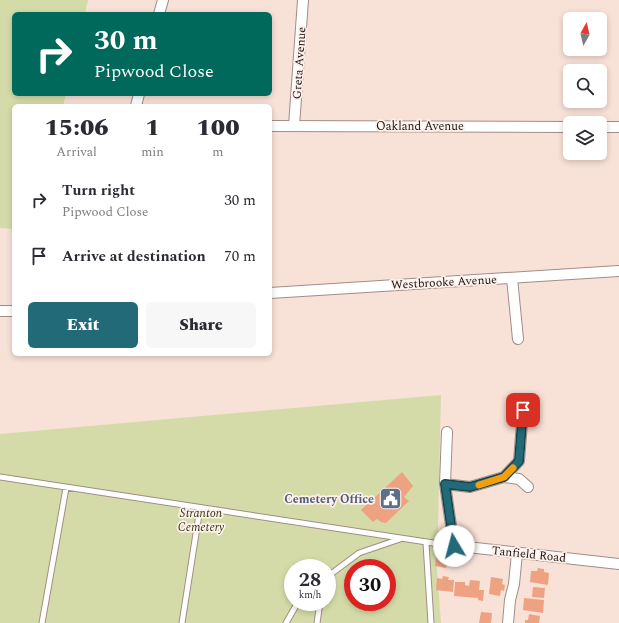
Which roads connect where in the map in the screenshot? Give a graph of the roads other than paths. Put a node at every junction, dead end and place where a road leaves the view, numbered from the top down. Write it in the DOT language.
graph roads {
  1 [pos="163,0"];
  2 [pos="303,0"];
  3 [pos="160,12"];
  4 [pos="272,126"];
  5 [pos="294,126"];
  6 [pos="563,127"];
  7 [pos="607,127"];
  8 [pos="619,127"];
  9 [pos="619,272"];
  10 [pos="512,278"];
  11 [pos="272,293"];
  12 [pos="0,311"];
  13 [pos="12,311"];
  14 [pos="518,339"];
  15 [pos="523,410"];
  16 [pos="448,432"];
  17 [pos="0,477"];
  18 [pos="504,477"];
  19 [pos="445,484"];
  20 [pos="528,487"];
  21 [pos="66,488"];
  22 [pos="200,508"];
  23 [pos="401,539"];
  24 [pos="426,543"];
  25 [pos="440,544"];
  26 [pos="454,546"];
  27 [pos="517,553"];
  28 [pos="619,564"];
  29 [pos="336,570"];
  30 [pos="293,611"];
  31 [pos="319,611"];
  32 [pos="42,623"];
  33 [pos="182,623"];
  34 [pos="286,623"];
  35 [pos="317,623"];
  36 [pos="431,623"];
  37 [pos="508,623"];
  1 -- 3 [label="street"];
  2 -- 5 [label="street, Greta Avenue"];
  4 -- 5 [label="street, Oakland Avenue"];
  5 -- 6 [label="street, Oakland Avenue"];
  7 -- 8 [label="street"];
  9 -- 10 [label="street, Westbrooke Avenue"];
  10 -- 11 [label="street, Westbrooke Avenue"];
  10 -- 14 [label="street"];
  12 -- 13 [label="street"];
  15 -- 18 [label="street"];
  16 -- 19 [label="street"];
  17 -- 21 [label="lane"];
  18 -- 19 [label="street"];
  18 -- 20 [label="street"];
  19 -- 26 [label="street"];
  21 -- 22 [label="lane"];
  21 -- 32 [label="lane"];
  22 -- 23 [label="lane"];
  22 -- 33 [label="lane"];
  23 -- 24 [label="lane"];
  23 -- 29 [label="lane"];
  24 -- 25 [label="lane"];
  24 -- 36 [label="lane"];
  25 -- 26 [label="street, Tanfield Road"];
  26 -- 27 [label="street, Tanfield Road"];
  27 -- 28 [label="street, Tanfield Road"];
  27 -- 37 [label="street"];
  30 -- 34 [label="lane"];
  31 -- 35 [label="lane"];
}
